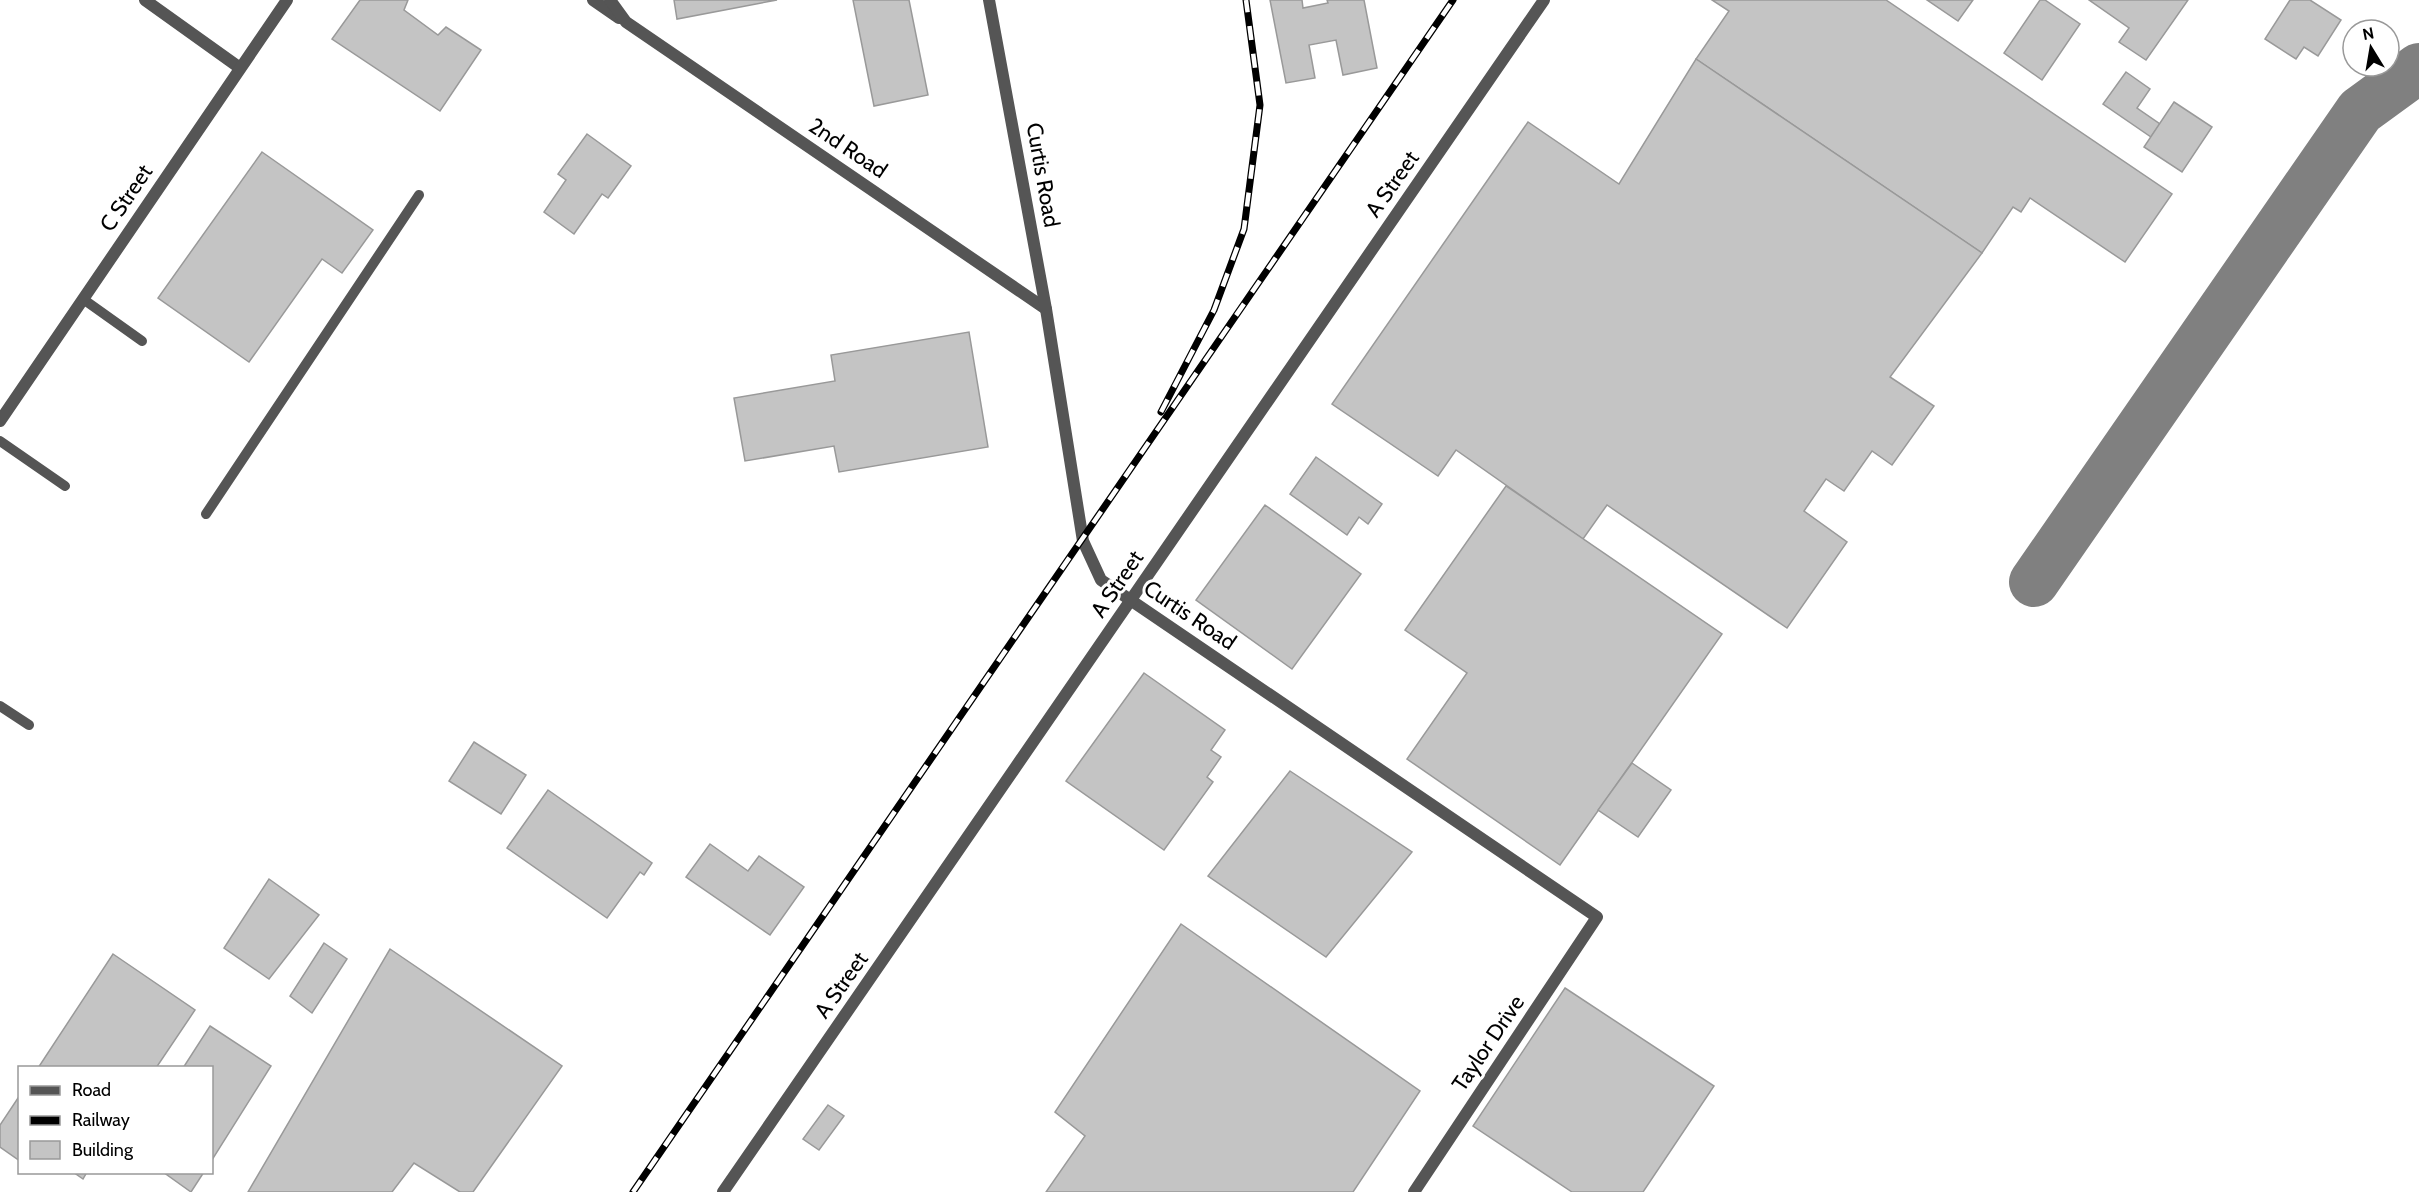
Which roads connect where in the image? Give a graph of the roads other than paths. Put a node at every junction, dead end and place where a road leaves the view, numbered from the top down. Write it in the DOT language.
graph roads {
  1 [pos="145,0"];
  2 [pos="287,0"];
  3 [pos="593,0"];
  4 [pos="610,0"];
  5 [pos="989,0"];
  6 [pos="1540,2"];
  7 [pos="626,22"];
  8 [pos="240,68"];
  9 [pos="419,195"];
  10 [pos="83,299"];
  11 [pos="1046,309"];
  12 [pos="142,340"];
  13 [pos="0,421"];
  14 [pos="0,441"];
  15 [pos="65,486"];
  16 [pos="206,514"];
  17 [pos="1131,601"];
  18 [pos="0,706"];
  19 [pos="29,725"];
  20 [pos="1597,916"];
  21 [pos="723,1192"];
  22 [pos="1414,1192"];
  1 -- 8 [label="street"];
  2 -- 8 [label="street, C Street"];
  3 -- 7 [label="street, 2nd Road"];
  4 -- 7 [label="street, 2nd Road"];
  5 -- 11 [label="street, Curtis Road"];
  6 -- 17 [label="street, A Street"];
  7 -- 11 [label="street, 2nd Road"];
  8 -- 10 [label="street, C Street"];
  9 -- 16 [label="lane"];
  10 -- 12 [label="lane"];
  10 -- 13 [label="street, C Street"];
  11 -- 17 [label="street, Curtis Road"];
  14 -- 15 [label="lane"];
  17 -- 20 [label="street, Curtis Road"];
  17 -- 21 [label="street, A Street"];
  18 -- 19 [label="lane"];
  20 -- 22 [label="street, Taylor Drive"];
}
